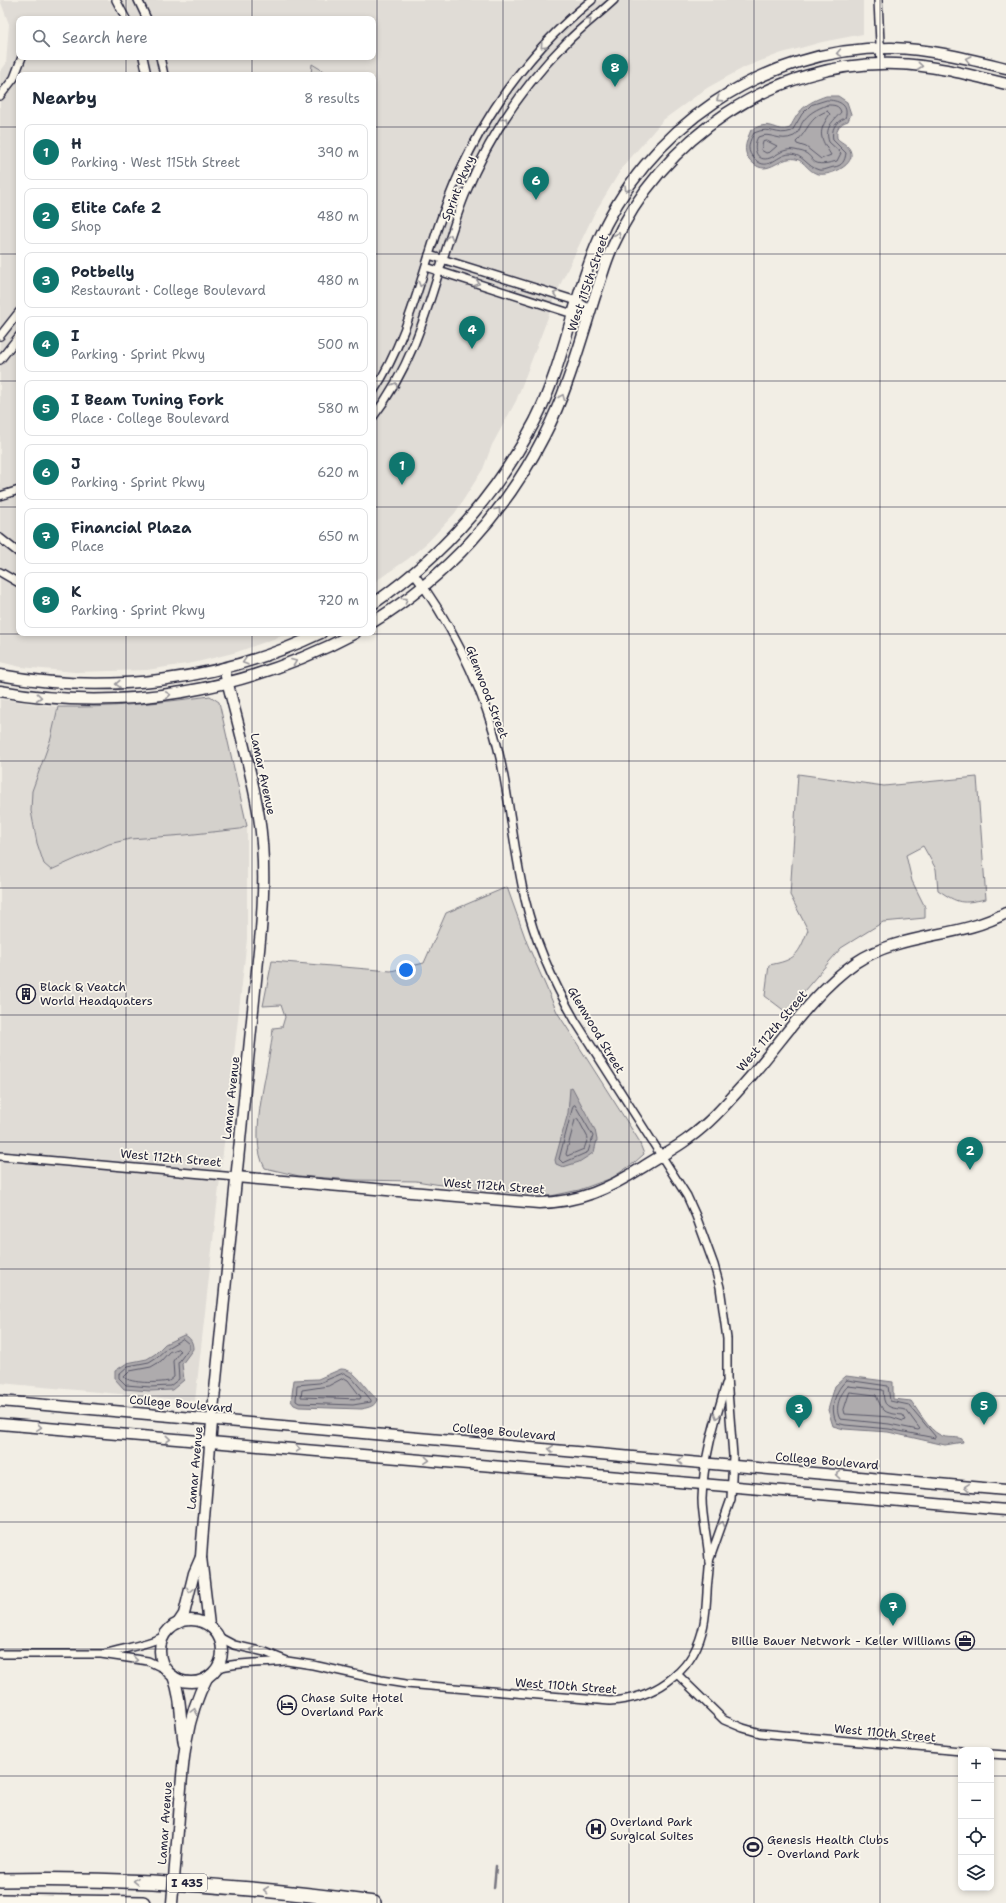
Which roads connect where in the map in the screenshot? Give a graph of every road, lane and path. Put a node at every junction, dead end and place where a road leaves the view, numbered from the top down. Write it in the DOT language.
graph roads {
  1 [pos="116,0"];
  2 [pos="138,0"];
  3 [pos="592,0"];
  4 [pos="614,0"];
  5 [pos="878,0"];
  6 [pos="124,16"];
  7 [pos="145,16"];
  8 [pos="880,49"];
  9 [pos="21,60"];
  10 [pos="144,60"];
  11 [pos="161,60"];
  12 [pos="881,65"];
  13 [pos="1006,68"];
  14 [pos="17,72"];
  15 [pos="146,72"];
  16 [pos="163,72"];
  17 [pos="16,74"];
  18 [pos="1006,84"];
  19 [pos="0,96"];
  20 [pos="429,255"];
  21 [pos="443,260"];
  22 [pos="426,267"];
  23 [pos="440,271"];
  24 [pos="577,301"];
  25 [pos="591,310"];
  26 [pos="573,314"];
  27 [pos="16,316"];
  28 [pos="0,336"];
  29 [pos="16,340"];
  30 [pos="0,360"];
  31 [pos="376,387"];
  32 [pos="376,413"];
  33 [pos="16,491"];
  34 [pos="0,496"];
  35 [pos="0,538"];
  36 [pos="16,551"];
  37 [pos="0,572"];
  38 [pos="414,574"];
  39 [pos="16,580"];
  40 [pos="423,587"];
  41 [pos="376,602"];
  42 [pos="376,620"];
  43 [pos="314,636"];
  44 [pos="349,636"];
  45 [pos="224,668"];
  46 [pos="0,675"];
  47 [pos="228,683"];
  48 [pos="0,691"];
  49 [pos="1006,913"];
  50 [pos="662,1155"];
  51 [pos="0,1156"];
  52 [pos="236,1177"];
  53 [pos="727,1378"];
  54 [pos="0,1401"];
  55 [pos="212,1419"];
  56 [pos="0,1424"];
  57 [pos="210,1442"];
  58 [pos="706,1463"];
  59 [pos="732,1466"];
  60 [pos="704,1483"];
  61 [pos="731,1486"];
  62 [pos="1006,1490"];
  63 [pos="1006,1510"];
  64 [pos="201,1557"];
  65 [pos="709,1561"];
  66 [pos="178,1623"];
  67 [pos="209,1625"];
  68 [pos="163,1637"];
  69 [pos="219,1637"];
  70 [pos="0,1654"];
  71 [pos="102,1654"];
  72 [pos="287,1661"];
  73 [pos="218,1668"];
  74 [pos="170,1673"];
  75 [pos="677,1674"];
  76 [pos="207,1678"];
  77 [pos="184,1746"];
  78 [pos="958,1751"];
  79 [pos="994,1754"];
  80 [pos="1006,1755"];
  81 [pos="0,1880"];
  82 [pos="0,1902"];
  83 [pos="143,1903"];
  84 [pos="172,1903"];
  85 [pos="374,1903"];
  1 -- 6 [label="street"];
  2 -- 7 [label="street"];
  3 -- 20 [label="street, Sprint Pkwy, one-way"];
  21 -- 4 [label="street, Sprint Pkwy, one-way"];
  5 -- 8 [label="street"];
  8 -- 12 [label="street"];
  13 -- 8 [label="street, West 115th Street, one-way"];
  8 -- 24 [label="street, West 115th Street, one-way"];
  9 -- 14 [label="street"];
  10 -- 15 [label="street"];
  11 -- 16 [label="street"];
  12 -- 18 [label="street, West 115th Street, one-way"];
  25 -- 12 [label="street, West 115th Street, one-way"];
  17 -- 19 [label="street"];
  20 -- 21 [label="street"];
  20 -- 22 [label="street, Sprint Pkwy"];
  21 -- 23 [label="street, Sprint Pkwy"];
  24 -- 21 [label="street, one-way"];
  22 -- 23 [label="street"];
  22 -- 31 [label="street, Sprint Pkwy, one-way"];
  23 -- 26 [label="street, one-way"];
  32 -- 23 [label="street, Sprint Pkwy, one-way"];
  24 -- 25 [label="street"];
  24 -- 26 [label="street, West 115th Street"];
  25 -- 26 [label="street"];
  40 -- 25 [label="street, West 115th Street, one-way"];
  26 -- 38 [label="street, West 115th Street"];
  27 -- 28 [label="street"];
  29 -- 30 [label="street"];
  33 -- 34 [label="street"];
  35 -- 36 [label="street"];
  37 -- 39 [label="street"];
  38 -- 40 [label="street, Glenwood Street"];
  38 -- 41 [label="street, West 115th Street"];
  42 -- 40 [label="street, West 115th Street, one-way"];
  40 -- 50 [label="street, Glenwood Street"];
  43 -- 45 [label="street, one-way"];
  47 -- 44 [label="street, one-way"];
  45 -- 46 [label="street, one-way"];
  45 -- 47 [label="street, Lamar Avenue"];
  48 -- 47 [label="street, one-way"];
  47 -- 52 [label="street, Lamar Avenue"];
  49 -- 50 [label="street, West 112th Street"];
  50 -- 52 [label="street, West 112th Street"];
  50 -- 53 [label="street, Glenwood Street"];
  51 -- 52 [label="street, West 112th Street"];
  52 -- 55 [label="street, Lamar Avenue"];
  53 -- 58 [label="street, Glenwood Street, one-way"];
  53 -- 59 [label="street, Glenwood Street"];
  54 -- 55 [label="street, College Boulevard"];
  55 -- 57 [label="street, Lamar Avenue"];
  58 -- 55 [label="street, College Boulevard, one-way"];
  56 -- 57 [label="street, one-way"];
  57 -- 60 [label="street, one-way"];
  57 -- 64 [label="street, Lamar Avenue"];
  58 -- 59 [label="street, College Boulevard"];
  58 -- 60 [label="street, Glenwood Street"];
  59 -- 61 [label="street, Glenwood Street"];
  62 -- 59 [label="street, College Boulevard, one-way"];
  60 -- 61 [label="street"];
  60 -- 65 [label="street, Glenwood Street"];
  61 -- 63 [label="street"];
  65 -- 61 [label="street, Glenwood Street, one-way"];
  64 -- 66 [label="street, Lamar Avenue, one-way"];
  64 -- 67 [label="street, Lamar Avenue"];
  65 -- 75 [label="street, Glenwood Street"];
  66 -- 67 [label="street"];
  66 -- 68 [label="street"];
  67 -- 69 [label="street"];
  68 -- 71 [label="street"];
  68 -- 74 [label="street"];
  72 -- 69 [label="street, West 110th Street, one-way"];
  69 -- 73 [label="street"];
  70 -- 71 [label="street"];
  71 -- 74 [label="street, one-way"];
  72 -- 73 [label="street, West 110th Street"];
  72 -- 75 [label="street, West 110th Street"];
  73 -- 76 [label="street"];
  74 -- 76 [label="street"];
  74 -- 77 [label="street, Lamar Avenue"];
  75 -- 78 [label="street, West 110th Street"];
  77 -- 76 [label="street, Lamar Avenue, one-way"];
  77 -- 84 [label="street, Lamar Avenue, bridge"];
  79 -- 80 [label="street"];
  85 -- 81 [label="highway, I 435, one-way"];
  82 -- 83 [label="highway"];
}
